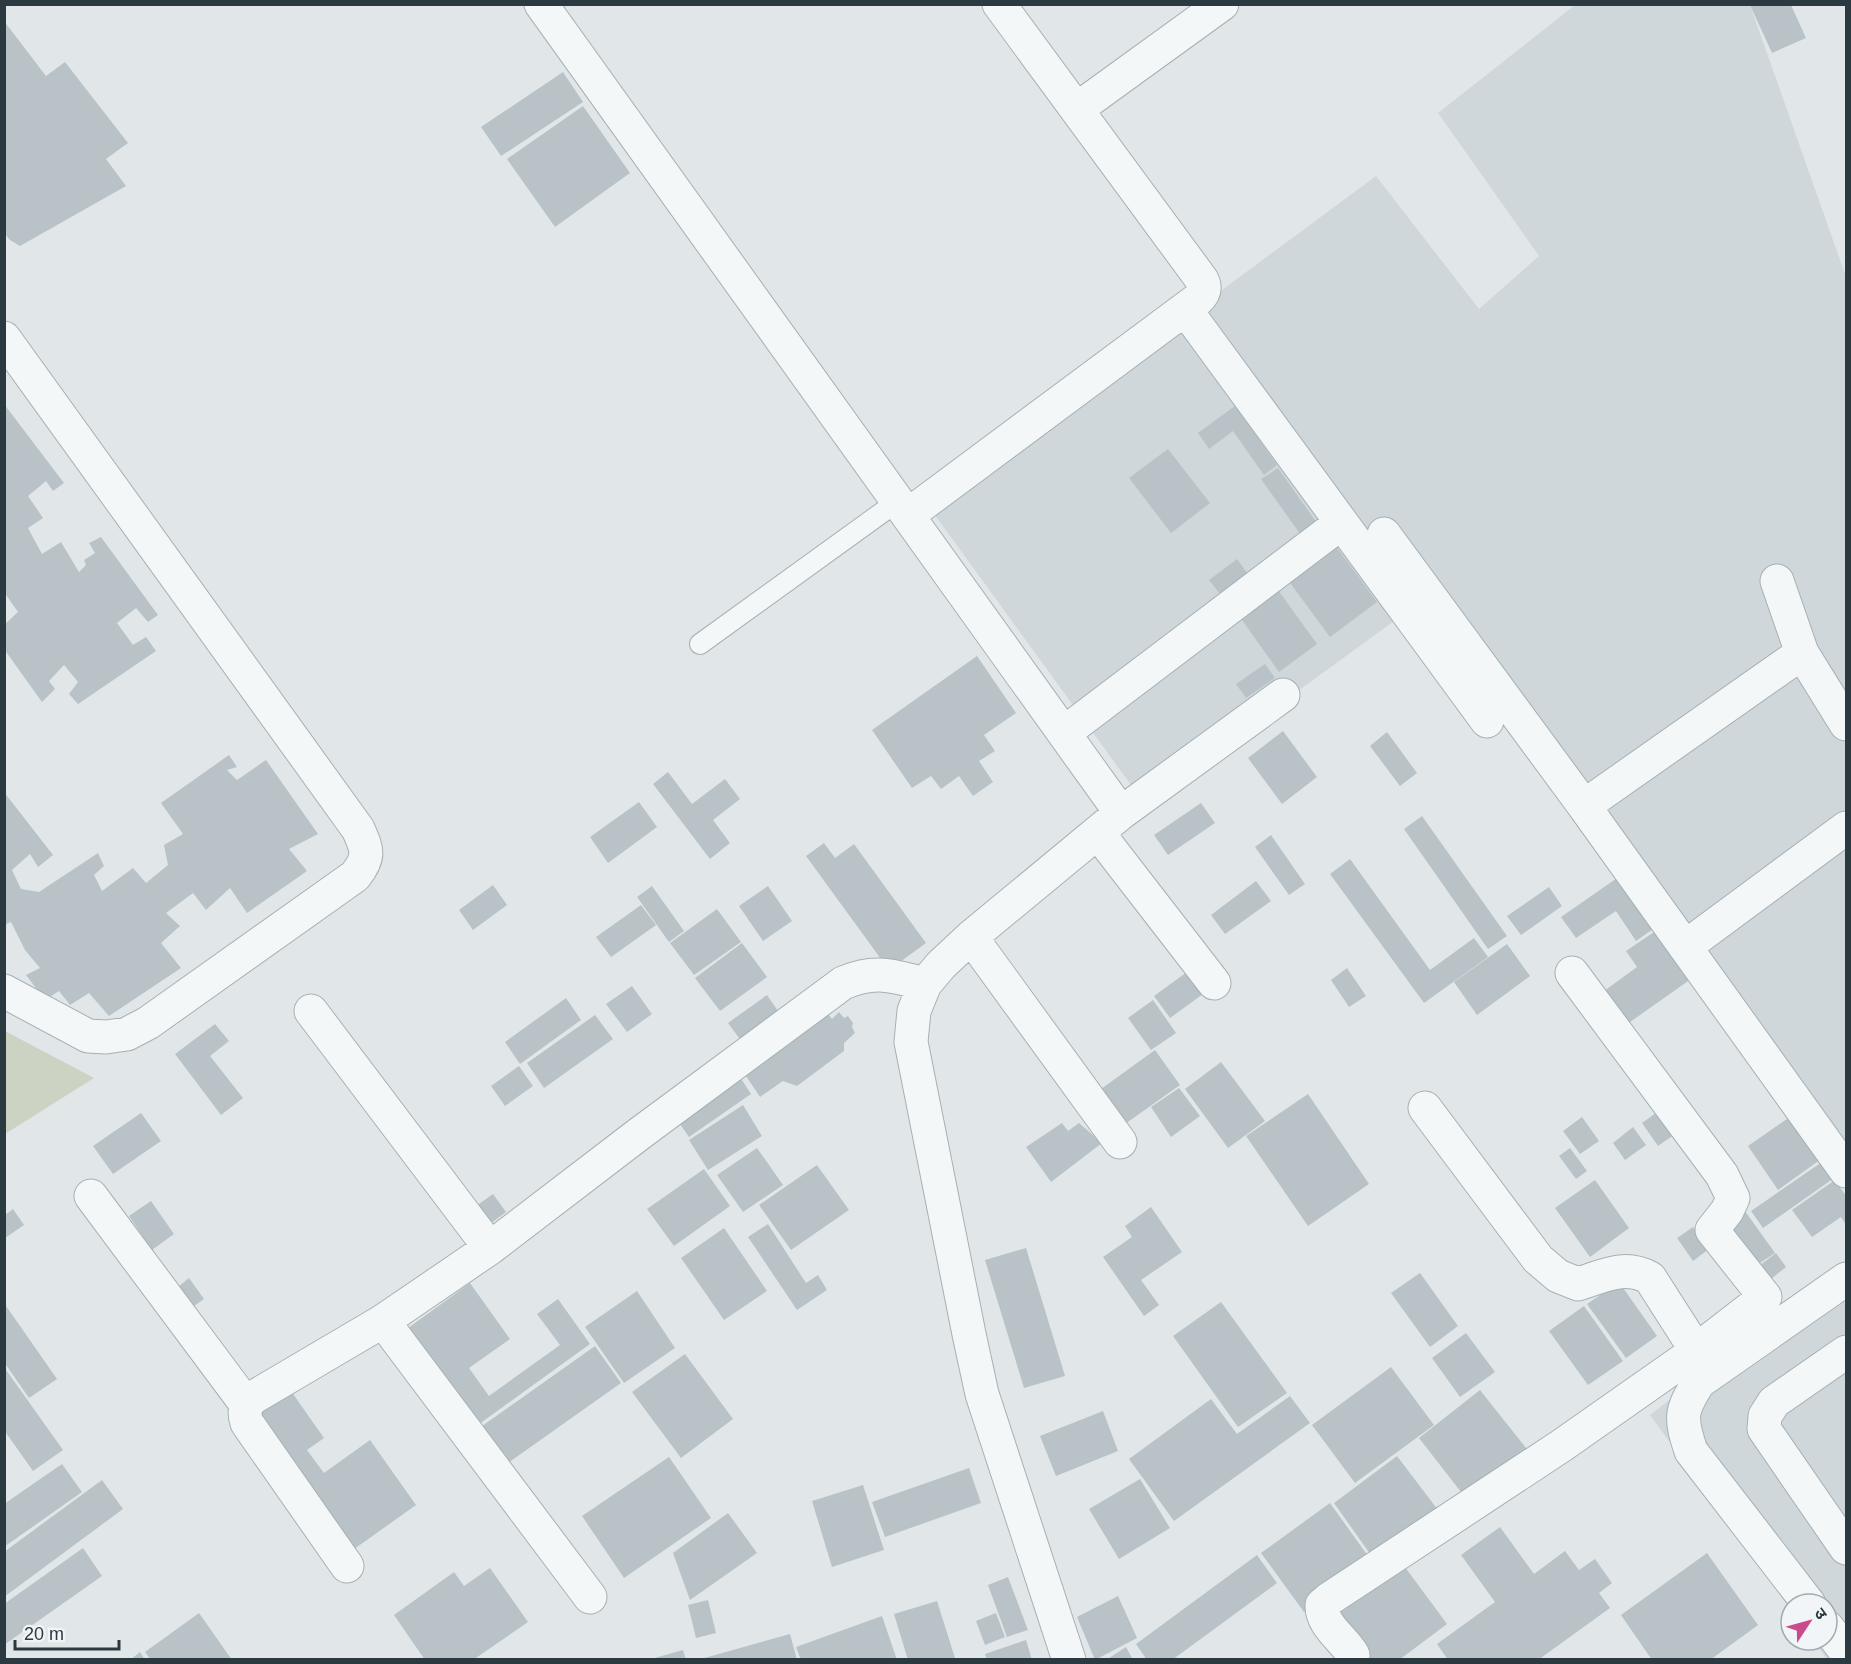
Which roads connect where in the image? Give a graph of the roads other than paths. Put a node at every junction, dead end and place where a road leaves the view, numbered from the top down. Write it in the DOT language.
graph roads {
  1 [pos="541,4"];
  2 [pos="999,4"];
  3 [pos="1222,4"];
  4 [pos="1077,110"];
  5 [pos="1185,309"];
  6 [pos="4,338"];
  7 [pos="903,508"];
  8 [pos="1341,523"];
  9 [pos="1384,534"];
  10 [pos="1777,581"];
  11 [pos="700,644"];
  12 [pos="1802,652"];
  13 [pos="1283,694"];
  14 [pos="1487,722"];
  15 [pos="1846,723"];
  16 [pos="1064,733"];
  17 [pos="1584,807"];
  18 [pos="1110,823"];
  19 [pos="1846,828"];
  20 [pos="971,938"];
  21 [pos="1685,947"];
  22 [pos="1572,973"];
  23 [pos="1214,983"];
  24 [pos="925,984"];
  25 [pos="4,991"];
  26 [pos="311,1011"];
  27 [pos="1425,1108"];
  28 [pos="1120,1142"];
  29 [pos="1846,1171"];
  30 [pos="91,1196"];
  31 [pos="490,1248"];
  32 [pos="1846,1279"];
  33 [pos="383,1321"];
  34 [pos="1696,1350"];
  35 [pos="1846,1352"];
  36 [pos="246,1404"];
  37 [pos="1846,1548"];
  38 [pos="347,1566"];
  39 [pos="1800,1592"];
  40 [pos="590,1597"];
  41 [pos="1069,1659"];
  42 [pos="1352,1659"];
  1 -- 7 [label="street"];
  2 -- 4 [label="street"];
  3 -- 4 [label="street"];
  4 -- 5 [label="street"];
  5 -- 7 [label="street"];
  5 -- 8 [label="street"];
  6 -- 25 [label="street"];
  7 -- 11 [label="lane"];
  7 -- 16 [label="street"];
  8 -- 14 [label="street"];
  8 -- 16 [label="street"];
  9 -- 17 [label="street"];
  10 -- 12 [label="street"];
  12 -- 15 [label="street"];
  12 -- 17 [label="street"];
  13 -- 18 [label="street"];
  16 -- 18 [label="street"];
  17 -- 21 [label="street"];
  18 -- 20 [label="street"];
  18 -- 23 [label="street"];
  19 -- 21 [label="street"];
  20 -- 24 [label="street"];
  20 -- 28 [label="street"];
  21 -- 29 [label="street"];
  22 -- 34 [label="street"];
  24 -- 31 [label="street"];
  24 -- 41 [label="street"];
  26 -- 31 [label="street"];
  27 -- 34 [label="street"];
  30 -- 36 [label="street"];
  31 -- 33 [label="street"];
  32 -- 39 [label="street"];
  33 -- 36 [label="street"];
  33 -- 40 [label="street"];
  34 -- 42 [label="street"];
  35 -- 37 [label="street"];
  36 -- 38 [label="street"];
}
